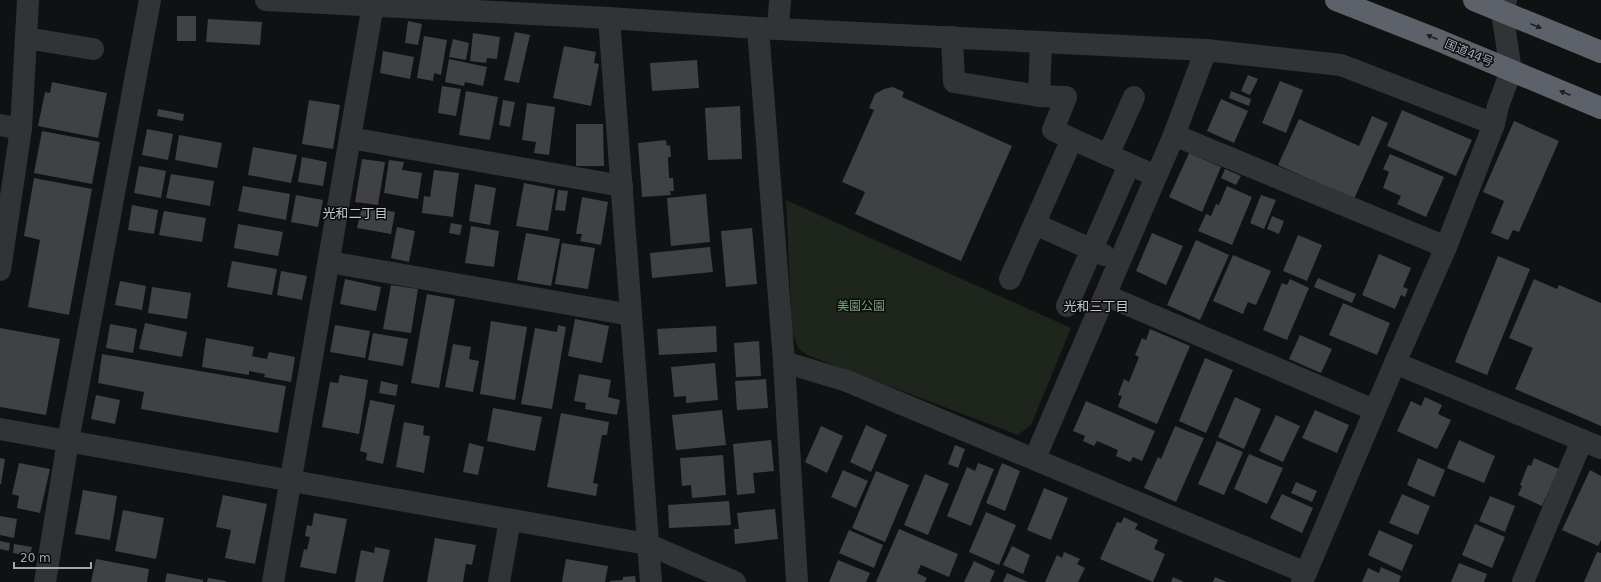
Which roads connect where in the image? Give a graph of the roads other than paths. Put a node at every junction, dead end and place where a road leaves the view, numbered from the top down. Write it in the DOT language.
graph roads {
  1 [pos="28,0"];
  2 [pos="150,0"];
  3 [pos="266,0"];
  4 [pos="780,0"];
  5 [pos="1336,0"];
  6 [pos="1474,0"];
  7 [pos="373,5"];
  8 [pos="1504,6"];
  9 [pos="609,18"];
  10 [pos="768,29"];
  11 [pos="952,37"];
  12 [pos="26,38"];
  13 [pos="1041,42"];
  14 [pos="93,49"];
  15 [pos="1206,50"];
  16 [pos="1601,52"];
  17 [pos="1511,71"];
  18 [pos="1039,96"];
  19 [pos="1134,97"];
  20 [pos="1601,108"];
  21 [pos="1494,124"];
  22 [pos="10,127"];
  23 [pos="1174,135"];
  24 [pos="350,138"];
  25 [pos="1072,139"];
  26 [pos="1108,156"];
  27 [pos="1129,165"];
  28 [pos="1156,176"];
  29 [pos="622,186"];
  30 [pos="1034,224"];
  31 [pos="1446,247"];
  32 [pos="1092,250"];
  33 [pos="329,262"];
  34 [pos="1120,262"];
  35 [pos="0,270"];
  36 [pos="1010,279"];
  37 [pos="1105,294"];
  38 [pos="1067,306"];
  39 [pos="631,315"];
  40 [pos="784,362"];
  41 [pos="1395,363"];
  42 [pos="1374,410"];
  43 [pos="0,429"];
  44 [pos="68,441"];
  45 [pos="1592,444"];
  46 [pos="1035,458"];
  47 [pos="291,480"];
  48 [pos="510,520"];
  49 [pos="647,544"];
  50 [pos="1304,578"];
  51 [pos="44,582"];
  52 [pos="273,582"];
  53 [pos="499,582"];
  54 [pos="651,582"];
  55 [pos="735,582"];
  56 [pos="797,582"];
  57 [pos="1523,582"];
  1 -- 12 [label="street"];
  2 -- 44 [label="street"];
  3 -- 7 [label="street"];
  4 -- 10 [label="street"];
  17 -- 5 [label="highway, 国道44号, one-way"];
  6 -- 8 [label="highway"];
  7 -- 9 [label="street"];
  7 -- 24 [label="street"];
  8 -- 16 [label="highway, one-way"];
  8 -- 17 [label="street"];
  9 -- 10 [label="street"];
  9 -- 29 [label="street"];
  10 -- 11 [label="street"];
  10 -- 40 [label="street"];
  11 -- 13 [label="street"];
  11 -- 18 [label="street"];
  12 -- 14 [label="street"];
  12 -- 22 [label="street"];
  13 -- 15 [label="street"];
  13 -- 18 [label="street"];
  15 -- 21 [label="street"];
  15 -- 23 [label="street"];
  20 -- 17 [label="highway, 国道44号, one-way"];
  17 -- 21 [label="street"];
  18 -- 25 [label="street"];
  19 -- 26 [label="street"];
  21 -- 31 [label="street"];
  22 -- 35 [label="street"];
  23 -- 28 [label="street"];
  23 -- 31 [label="street"];
  24 -- 29 [label="street"];
  24 -- 33 [label="street"];
  25 -- 26 [label="street"];
  25 -- 30 [label="street"];
  26 -- 27 [label="street"];
  27 -- 28 [label="street"];
  27 -- 32 [label="street"];
  28 -- 34 [label="street"];
  29 -- 39 [label="street"];
  30 -- 32 [label="street"];
  30 -- 36 [label="street"];
  31 -- 41 [label="street"];
  32 -- 34 [label="street"];
  32 -- 38 [label="street"];
  33 -- 39 [label="street"];
  33 -- 47 [label="street"];
  34 -- 37 [label="street"];
  37 -- 42 [label="street"];
  37 -- 46 [label="street"];
  39 -- 49 [label="street"];
  40 -- 46 [label="street"];
  40 -- 56 [label="street"];
  41 -- 42 [label="street"];
  41 -- 45 [label="street"];
  42 -- 50 [label="street"];
  43 -- 44 [label="street"];
  44 -- 47 [label="street"];
  44 -- 51 [label="street"];
  45 -- 57 [label="street"];
  46 -- 50 [label="street"];
  47 -- 48 [label="street"];
  47 -- 52 [label="street"];
  48 -- 49 [label="street"];
  48 -- 53 [label="street"];
  49 -- 54 [label="street"];
  49 -- 55 [label="street"];
}
